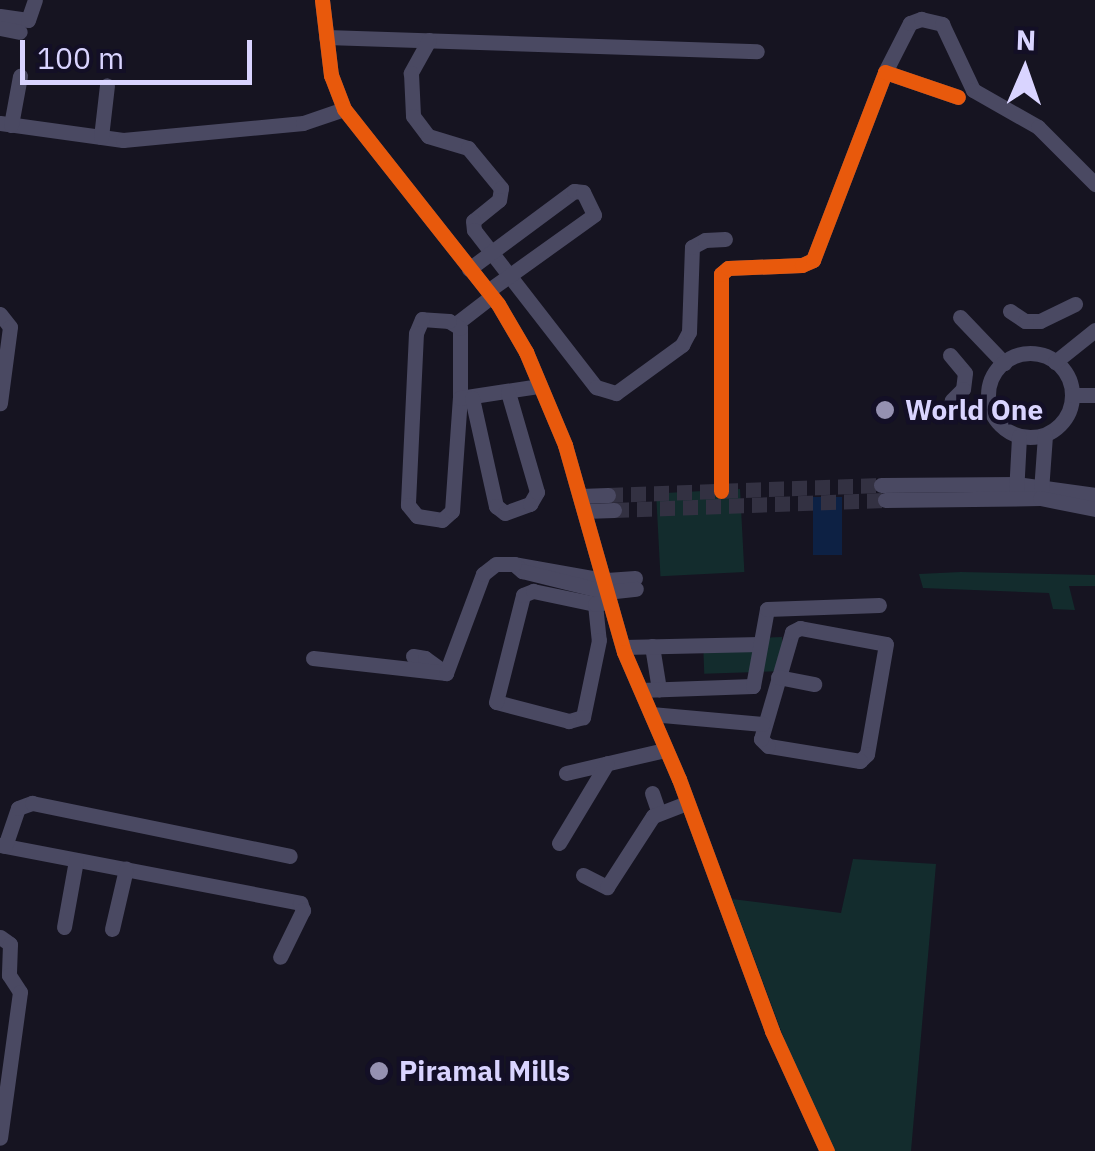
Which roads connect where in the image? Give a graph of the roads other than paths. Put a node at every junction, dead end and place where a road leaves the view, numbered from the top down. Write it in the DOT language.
graph roads {
  1 [pos="35,0"];
  2 [pos="322,0"];
  3 [pos="0,16"];
  4 [pos="0,28"];
  5 [pos="20,32"];
  6 [pos="326,37"];
  7 [pos="429,40"];
  8 [pos="757,50"];
  9 [pos="885,72"];
  10 [pos="20,76"];
  11 [pos="107,85"];
  12 [pos="958,97"];
  13 [pos="344,109"];
  14 [pos="6,124"];
  15 [pos="101,137"];
  16 [pos="1095,184"];
  17 [pos="725,239"];
  18 [pos="490,252"];
  19 [pos="469,268"];
  20 [pos="509,275"];
  21 [pos="490,294"];
  22 [pos="1076,304"];
  23 [pos="1010,311"];
  24 [pos="0,314"];
  25 [pos="960,317"];
  26 [pos="1040,320"];
  27 [pos="458,323"];
  28 [pos="1095,330"];
  29 [pos="1037,354"];
  30 [pos="950,355"];
  31 [pos="1055,362"];
  32 [pos="1004,363"];
  33 [pos="966,381"];
  34 [pos="990,385"];
  35 [pos="538,386"];
  36 [pos="508,392"];
  37 [pos="1072,395"];
  38 [pos="1095,395"];
  39 [pos="466,398"];
  40 [pos="952,400"];
  41 [pos="0,402"];
  42 [pos="1045,435"];
  43 [pos="1019,436"];
  44 [pos="721,474"];
  45 [pos="1016,491"];
  46 [pos="1040,492"];
  47 [pos="883,493"];
  48 [pos="1095,494"];
  49 [pos="611,503"];
  50 [pos="582,504"];
  51 [pos="1095,510"];
  52 [pos="635,583"];
  53 [pos="603,594"];
  54 [pos="879,604"];
  55 [pos="600,640"];
  56 [pos="621,642"];
  57 [pos="760,644"];
  58 [pos="652,646"];
  59 [pos="412,656"];
  60 [pos="312,658"];
  61 [pos="446,673"];
  62 [pos="778,677"];
  63 [pos="814,684"];
  64 [pos="659,689"];
  65 [pos="641,690"];
  66 [pos="651,714"];
  67 [pos="763,724"];
  68 [pos="665,750"];
  69 [pos="606,764"];
  70 [pos="566,773"];
  71 [pos="652,793"];
  72 [pos="688,803"];
  73 [pos="659,813"];
  74 [pos="559,843"];
  75 [pos="3,846"];
  76 [pos="290,856"];
  77 [pos="76,860"];
  78 [pos="126,870"];
  79 [pos="583,875"];
  80 [pos="64,927"];
  81 [pos="112,929"];
  82 [pos="0,937"];
  83 [pos="280,957"];
  84 [pos="0,1138"];
  85 [pos="828,1151"];
  1 -- 3 [label="street"];
  2 -- 6 [label="street"];
  4 -- 5 [label="street"];
  6 -- 7 [label="street"];
  6 -- 13 [label="street"];
  7 -- 8 [label="street"];
  7 -- 18 [label="street"];
  9 -- 12 [label="street"];
  9 -- 16 [label="street"];
  9 -- 44 [label="street"];
  10 -- 14 [label="street"];
  11 -- 15 [label="street"];
  13 -- 15 [label="street"];
  13 -- 19 [label="street"];
  14 -- 15 [label="street"];
  17 -- 20 [label="street"];
  18 -- 19 [label="street"];
  18 -- 20 [label="street"];
  18 -- 20 [label="street"];
  19 -- 21 [label="street"];
  20 -- 21 [label="street"];
  21 -- 27 [label="street"];
  21 -- 35 [label="street"];
  22 -- 26 [label="street"];
  23 -- 26 [label="street"];
  24 -- 41 [label="street"];
  25 -- 32 [label="street"];
  26 -- 29 [label="street"];
  27 -- 39 [label="street"];
  27 -- 39 [label="street"];
  28 -- 31 [label="street"];
  29 -- 31 [label="street"];
  29 -- 32 [label="street"];
  30 -- 33 [label="street"];
  31 -- 37 [label="street"];
  32 -- 34 [label="street"];
  33 -- 34 [label="street"];
  33 -- 40 [label="street"];
  34 -- 43 [label="street"];
  35 -- 36 [label="street"];
  35 -- 50 [label="street"];
  36 -- 39 [label="street"];
  36 -- 39 [label="street"];
  37 -- 38 [label="street"];
  37 -- 42 [label="street"];
  42 -- 43 [label="street"];
  42 -- 46 [label="street"];
  43 -- 45 [label="street"];
  45 -- 46 [label="street"];
  45 -- 47 [label="street"];
  46 -- 48 [label="street"];
  46 -- 51 [label="street"];
  49 -- 50 [label="street"];
  50 -- 53 [label="street"];
  52 -- 53 [label="street"];
  53 -- 55 [label="street"];
  53 -- 55 [label="street"];
  53 -- 56 [label="street"];
  53 -- 61 [label="street"];
  54 -- 57 [label="street"];
  55 -- 56 [label="street"];
  56 -- 58 [label="street"];
  56 -- 65 [label="street"];
  57 -- 58 [label="street"];
  57 -- 64 [label="street"];
  58 -- 64 [label="street"];
  59 -- 61 [label="street"];
  60 -- 61 [label="street"];
  62 -- 63 [label="street"];
  62 -- 67 [label="street"];
  62 -- 67 [label="street"];
  64 -- 65 [label="street"];
  65 -- 66 [label="street"];
  66 -- 67 [label="street"];
  66 -- 68 [label="street"];
  68 -- 69 [label="street"];
  68 -- 72 [label="street"];
  69 -- 70 [label="street"];
  69 -- 74 [label="street"];
  71 -- 73 [label="street"];
  72 -- 73 [label="street"];
  72 -- 85 [label="street"];
  73 -- 79 [label="street"];
  75 -- 76 [label="street"];
  75 -- 77 [label="street"];
  77 -- 78 [label="street"];
  77 -- 80 [label="street"];
  78 -- 81 [label="street"];
  78 -- 83 [label="street"];
  82 -- 84 [label="street"];
}
